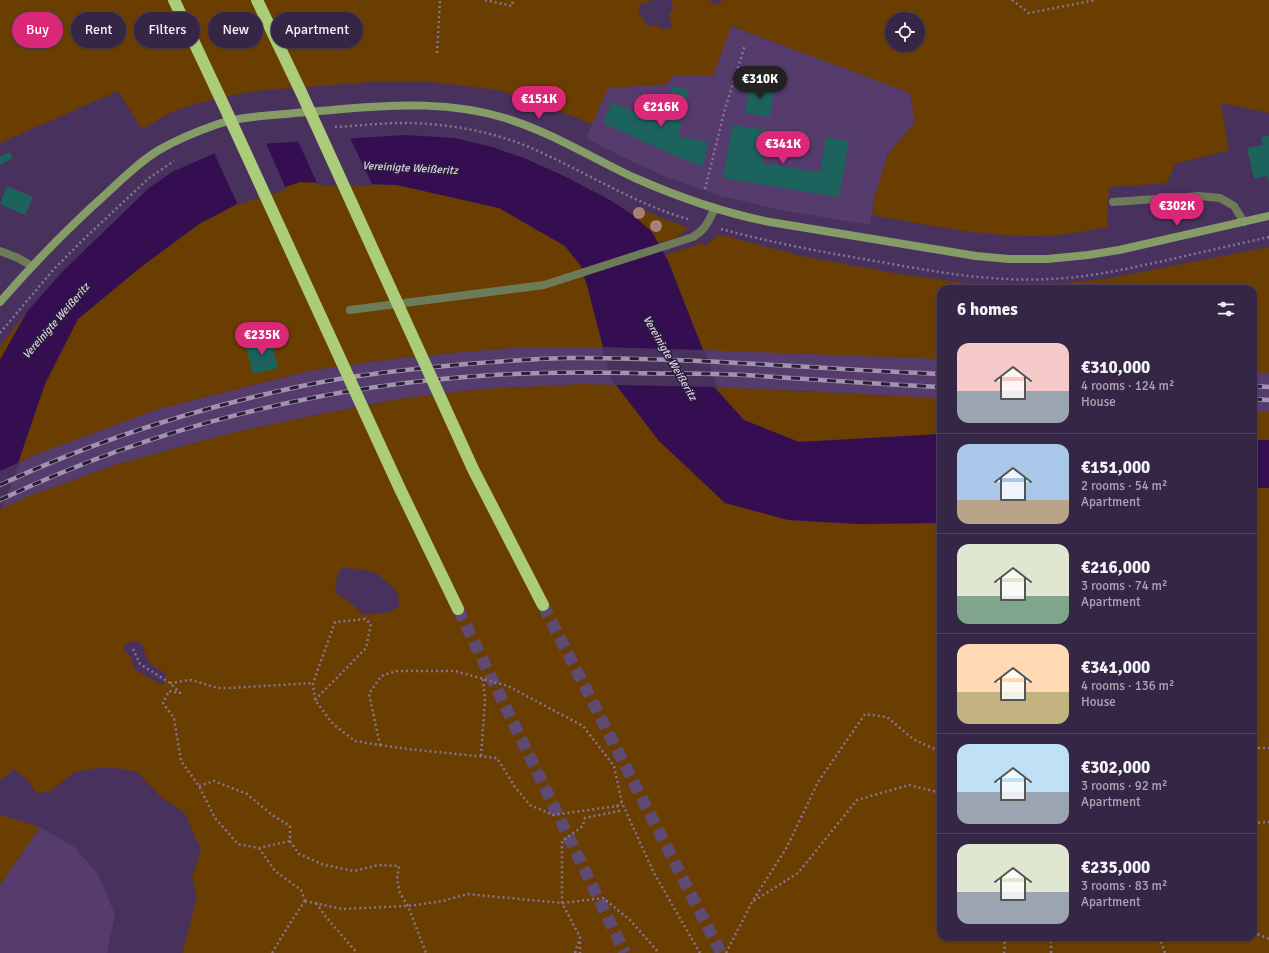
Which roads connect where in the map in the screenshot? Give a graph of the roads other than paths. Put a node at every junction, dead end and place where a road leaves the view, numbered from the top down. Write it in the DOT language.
graph roads {
  1 [pos="174,0"];
  2 [pos="257,0"];
  3 [pos="1113,202"];
  4 [pos="714,208"];
  5 [pos="1269,216"];
  6 [pos="1244,222"];
  7 [pos="0,251"];
  8 [pos="32,266"];
  9 [pos="0,302"];
  10 [pos="350,310"];
  11 [pos="543,605"];
  12 [pos="458,609"];
  1 -- 12 [label="highway, bridge"];
  2 -- 11 [label="highway, bridge"];
  3 -- 6 [label="street"];
  4 -- 6 [label="main road"];
  4 -- 8 [label="main road"];
  4 -- 10 [label="street"];
  5 -- 6 [label="main road"];
  7 -- 8 [label="street"];
  8 -- 9 [label="main road"];
}
